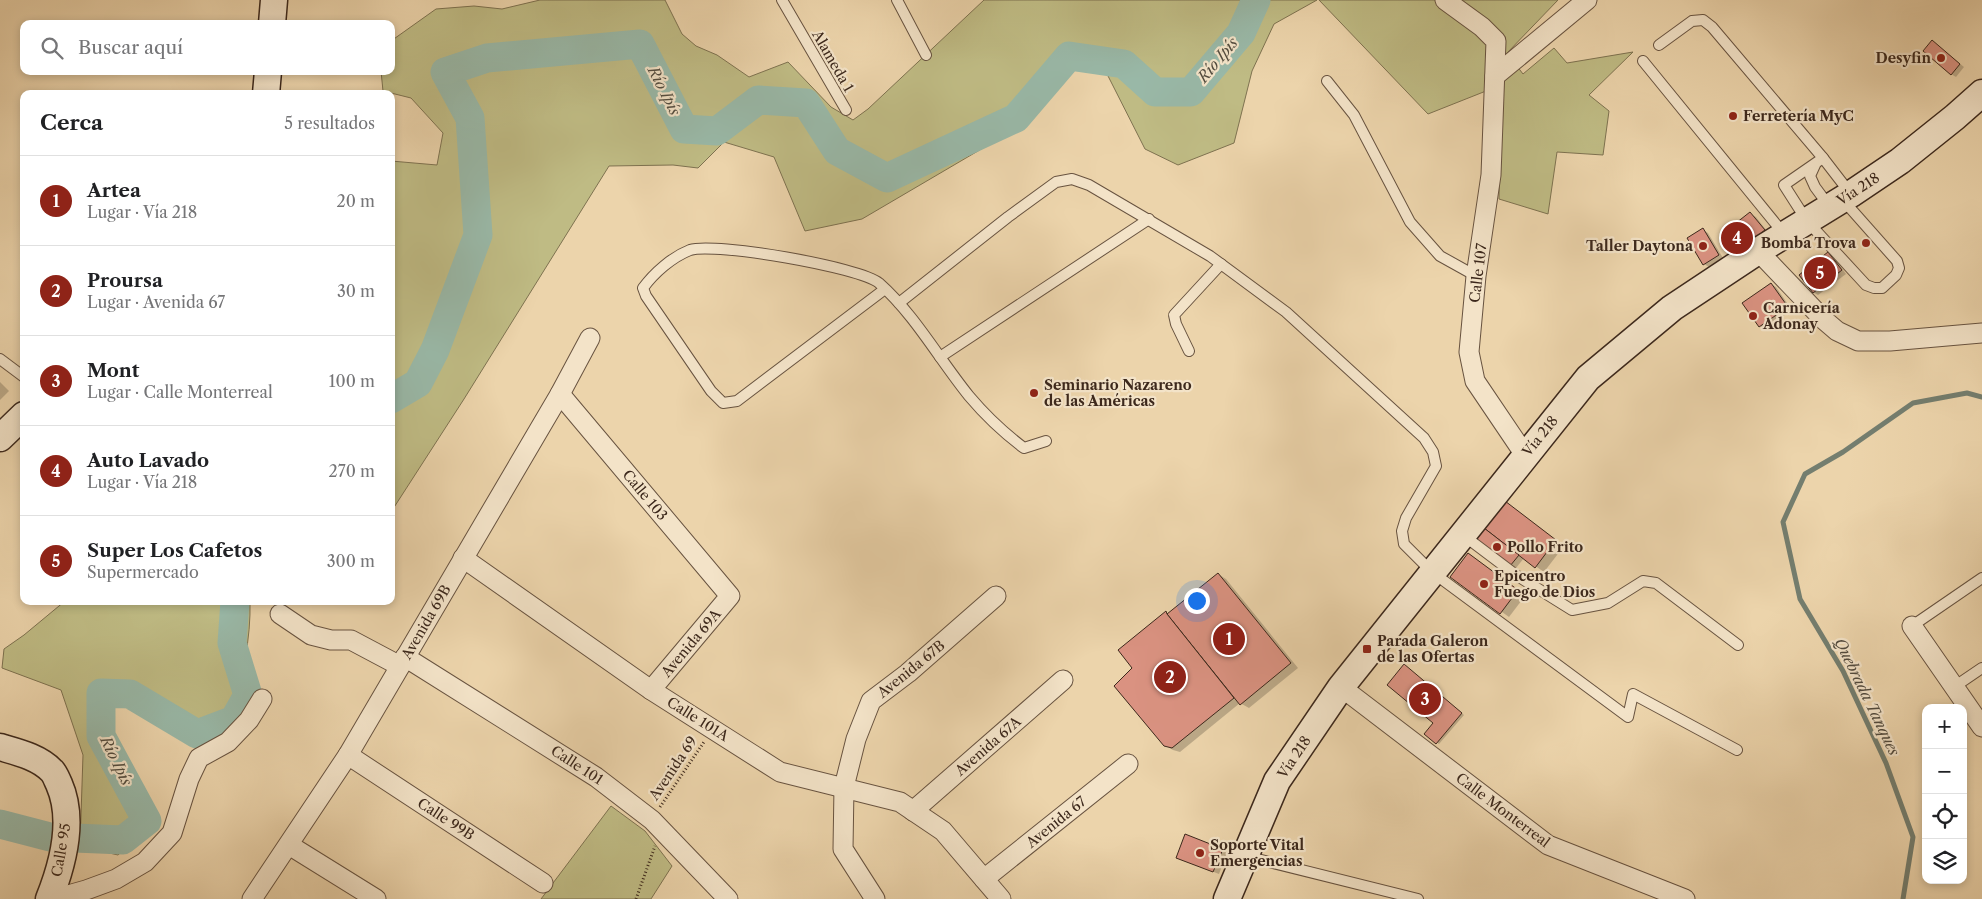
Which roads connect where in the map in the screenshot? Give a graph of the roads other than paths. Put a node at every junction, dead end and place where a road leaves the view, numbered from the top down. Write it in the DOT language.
graph roads {
  1 [pos="274,0"];
  2 [pos="782,0"];
  3 [pos="897,0"];
  4 [pos="1445,0"];
  5 [pos="1588,0"];
  6 [pos="272,20"];
  7 [pos="1659,45"];
  8 [pos="926,55"];
  9 [pos="1644,61"];
  10 [pos="268,75"];
  11 [pos="1494,76"];
  12 [pos="1327,81"];
  13 [pos="266,90"];
  14 [pos="1982,93"];
  15 [pos="846,110"];
  16 [pos="1819,161"];
  17 [pos="1841,200"];
  18 [pos="1149,218"];
  19 [pos="1807,221"];
  20 [pos="1784,235"];
  21 [pos="1758,251"];
  22 [pos="1221,264"];
  23 [pos="1476,276"];
  24 [pos="885,289"];
  25 [pos="899,303"];
  26 [pos="1982,333"];
  27 [pos="590,338"];
  28 [pos="1189,351"];
  29 [pos="940,358"];
  30 [pos="0,359"];
  31 [pos="20,374"];
  32 [pos="560,394"];
  33 [pos="20,419"];
  34 [pos="0,438"];
  35 [pos="1046,441"];
  36 [pos="1525,455"];
  37 [pos="1462,534"];
  38 [pos="464,558"];
  39 [pos="1432,572"];
  40 [pos="1982,578"];
  41 [pos="730,596"];
  42 [pos="996,596"];
  43 [pos="280,614"];
  44 [pos="1912,626"];
  45 [pos="1738,645"];
  46 [pos="403,662"];
  47 [pos="1982,668"];
  48 [pos="1063,680"];
  49 [pos="1341,687"];
  50 [pos="1954,687"];
  51 [pos="651,690"];
  52 [pos="262,699"];
  53 [pos="1982,727"];
  54 [pos="0,747"];
  55 [pos="1737,750"];
  56 [pos="348,755"];
  57 [pos="1128,764"];
  58 [pos="844,788"];
  59 [pos="914,811"];
  60 [pos="289,845"];
  61 [pos="1244,856"];
  62 [pos="984,879"];
  63 [pos="543,883"];
  64 [pos="54,891"];
  65 [pos="252,899"];
  66 [pos="376,899"];
  67 [pos="728,899"];
  68 [pos="875,899"];
  69 [pos="1001,899"];
  70 [pos="1227,899"];
  71 [pos="1418,899"];
  72 [pos="1684,899"];
  1 -- 6 [label="main road"];
  2 -- 15 [label="lane, Alameda 1"];
  3 -- 8 [label="lane"];
  4 -- 11 [label="street, Calle 107"];
  5 -- 11 [label="street"];
  7 -- 16 [label="lane"];
  9 -- 20 [label="lane"];
  10 -- 13 [label="main road"];
  11 -- 23 [label="street, Calle 107"];
  12 -- 23 [label="lane"];
  14 -- 17 [label="main road, Vía 218"];
  16 -- 17 [label="lane"];
  16 -- 17 [label="lane"];
  16 -- 19 [label="lane"];
  17 -- 19 [label="main road, Vía 218"];
  17 -- 19 [label="lane"];
  18 -- 22 [label="lane"];
  18 -- 25 [label="lane"];
  18 -- 29 [label="lane"];
  19 -- 20 [label="main road, Vía 218"];
  20 -- 21 [label="main road, Vía 218"];
  21 -- 26 [label="street"];
  21 -- 36 [label="main road, Vía 218"];
  22 -- 28 [label="lane"];
  22 -- 39 [label="lane"];
  23 -- 36 [label="street, Calle 107"];
  24 -- 24 [label="lane"];
  24 -- 25 [label="lane"];
  25 -- 29 [label="lane"];
  27 -- 32 [label="street, Avenida 69B"];
  29 -- 35 [label="lane"];
  30 -- 31 [label="lane"];
  32 -- 38 [label="street, Avenida 69B"];
  32 -- 41 [label="street, Calle 103"];
  33 -- 34 [label="main road"];
  36 -- 37 [label="main road, Vía 218"];
  37 -- 39 [label="main road, Vía 218"];
  37 -- 45 [label="lane"];
  38 -- 46 [label="street, Avenida 69B"];
  38 -- 51 [label="street, Calle 101A"];
  39 -- 49 [label="main road, Vía 218"];
  39 -- 55 [label="lane"];
  40 -- 44 [label="lane"];
  41 -- 51 [label="street, Avenida 69A"];
  42 -- 58 [label="street, Avenida 67B"];
  43 -- 46 [label="street, Calle 101"];
  44 -- 50 [label="street"];
  46 -- 56 [label="street, Avenida 69B"];
  46 -- 67 [label="street, Calle 101"];
  47 -- 50 [label="lane"];
  48 -- 59 [label="street, Avenida 67A"];
  49 -- 61 [label="main road, Vía 218"];
  49 -- 72 [label="street, Calle Monterreal"];
  50 -- 53 [label="street"];
  51 -- 58 [label="street, Calle 101A"];
  52 -- 64 [label="street"];
  54 -- 64 [label="main road, Calle 95"];
  56 -- 60 [label="street, Avenida 69B"];
  56 -- 63 [label="street, Calle 99B"];
  57 -- 62 [label="street, Avenida 67"];
  58 -- 59 [label="street"];
  58 -- 68 [label="street"];
  59 -- 62 [label="street"];
  60 -- 65 [label="street, Avenida 69B"];
  60 -- 66 [label="street"];
  61 -- 70 [label="main road, Vía 218"];
  61 -- 71 [label="lane"];
  62 -- 69 [label="street"];
}
